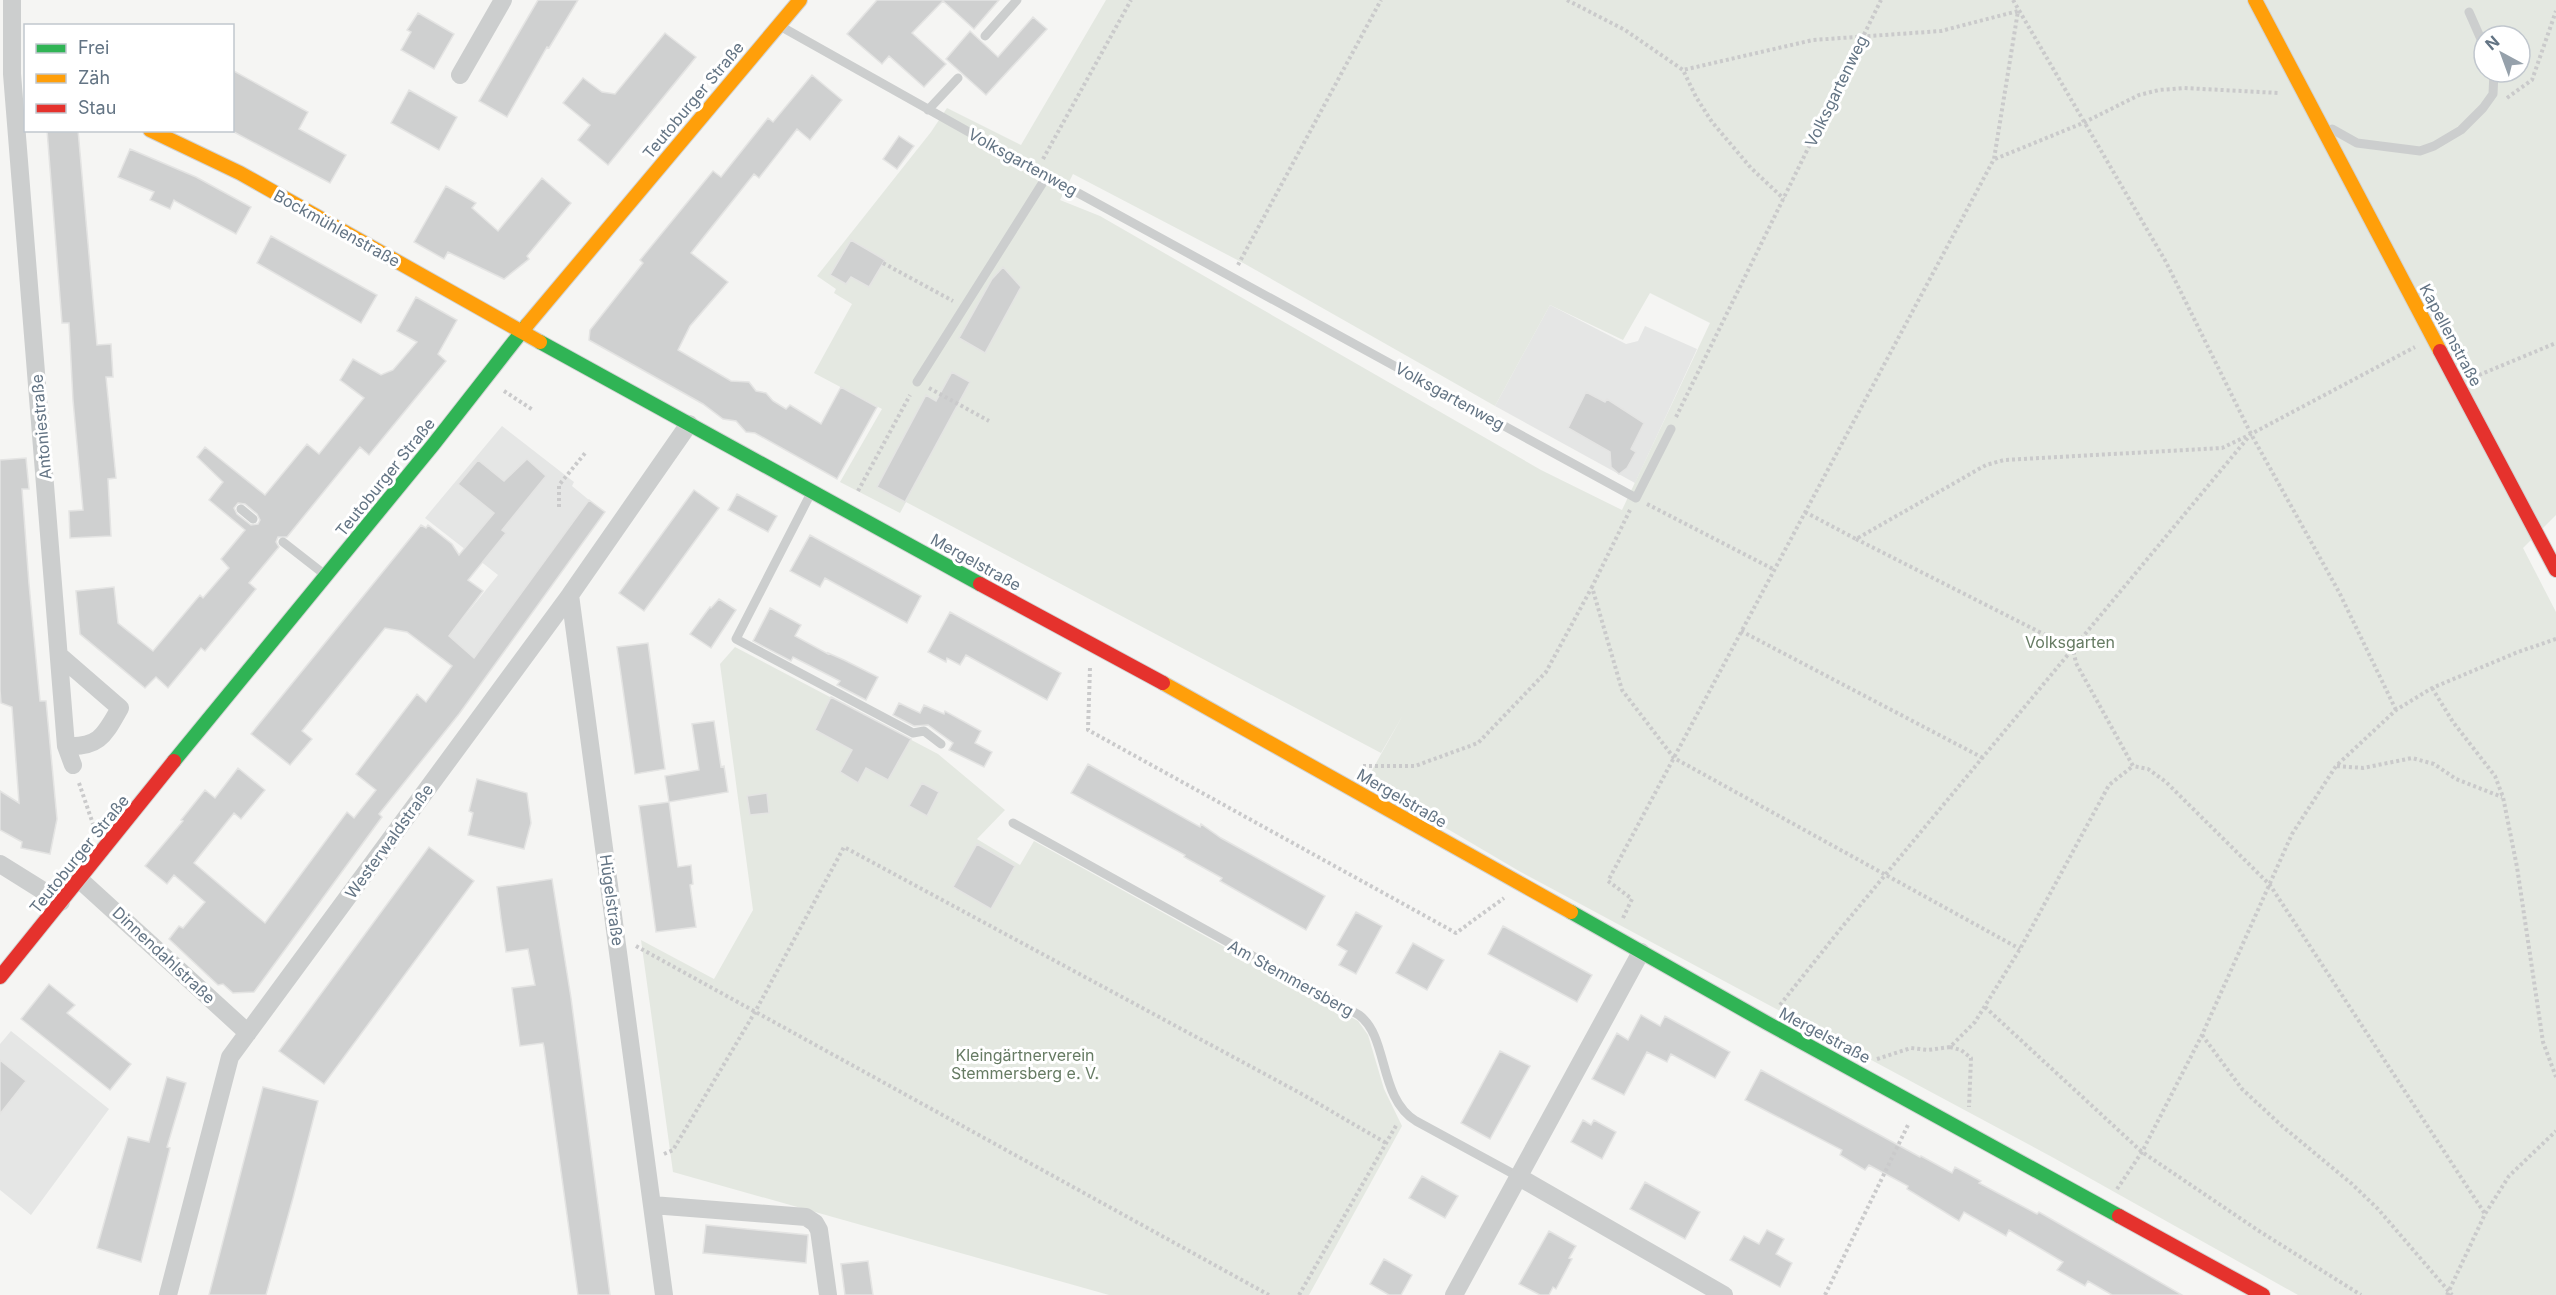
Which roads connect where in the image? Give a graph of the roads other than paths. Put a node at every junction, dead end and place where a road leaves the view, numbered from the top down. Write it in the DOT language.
graph roads {
  1 [pos="12,0"];
  2 [pos="503,0"];
  3 [pos="800,0"];
  4 [pos="1017,0"];
  5 [pos="2255,0"];
  6 [pos="2469,12"];
  7 [pos="2474,24"];
  8 [pos="778,25"];
  9 [pos="985,36"];
  10 [pos="12,75"];
  11 [pos="460,75"];
  12 [pos="958,78"];
  13 [pos="2493,84"];
  14 [pos="928,110"];
  15 [pos="2316,117"];
  16 [pos="154,132"];
  17 [pos="1047,176"];
  18 [pos="522,331"];
  19 [pos="918,382"];
  20 [pos="689,424"];
  21 [pos="1671,429"];
  22 [pos="812,490"];
  23 [pos="241,509"];
  24 [pos="253,519"];
  25 [pos="283,542"];
  26 [pos="2556,570"];
  27 [pos="326,576"];
  28 [pos="570,595"];
  29 [pos="60,656"];
  30 [pos="941,744"];
  31 [pos="66,746"];
  32 [pos="73,765"];
  33 [pos="1013,823"];
  34 [pos="0,864"];
  35 [pos="79,879"];
  36 [pos="61,902"];
  37 [pos="1641,952"];
  38 [pos="0,977"];
  39 [pos="248,1033"];
  40 [pos="1519,1177"];
  41 [pos="652,1205"];
  42 [pos="168,1295"];
  43 [pos="664,1295"];
  44 [pos="828,1295"];
  45 [pos="1454,1295"];
  46 [pos="1724,1295"];
  47 [pos="2263,1295"];
  1 -- 10 [label="street, Antoniestraße"];
  2 -- 11 [label="street"];
  3 -- 8 [label="street, Teutoburger Straße"];
  4 -- 9 [label="lane"];
  5 -- 15 [label="street, Kapellenstraße"];
  6 -- 7 [label="lane"];
  8 -- 14 [label="lane, Volksgartenweg"];
  8 -- 18 [label="street, Teutoburger Straße"];
  10 -- 29 [label="street, Antoniestraße"];
  12 -- 14 [label="lane"];
  13 -- 15 [label="lane, Kapellenstraße"];
  14 -- 17 [label="lane, Volksgartenweg"];
  15 -- 26 [label="street, Kapellenstraße"];
  16 -- 18 [label="street, Bockmühlenstraße"];
  17 -- 19 [label="lane"];
  17 -- 21 [label="lane, Volksgartenweg"];
  18 -- 20 [label="street, Mergelstraße"];
  18 -- 27 [label="street, Teutoburger Straße"];
  20 -- 22 [label="street, Mergelstraße"];
  20 -- 28 [label="street, Westerwaldstraße"];
  22 -- 30 [label="lane"];
  22 -- 37 [label="street, Mergelstraße"];
  23 -- 24 [label="lane"];
  25 -- 27 [label="lane"];
  27 -- 35 [label="street, Teutoburger Straße"];
  28 -- 39 [label="street, Westerwaldstraße"];
  28 -- 41 [label="street, Hügelstraße"];
  29 -- 31 [label="street, Antoniestraße"];
  29 -- 31 [label="street"];
  31 -- 32 [label="street, Antoniestraße"];
  33 -- 40 [label="lane, Am Stemmersberg"];
  34 -- 36 [label="street"];
  35 -- 36 [label="street, Teutoburger Straße"];
  35 -- 39 [label="street, Dinnendahlstraße"];
  36 -- 38 [label="street, Teutoburger Straße"];
  37 -- 40 [label="street"];
  37 -- 47 [label="street, Mergelstraße"];
  39 -- 42 [label="street, Westerwaldstraße"];
  40 -- 45 [label="street"];
  40 -- 46 [label="street, Am Stemmersberg"];
  41 -- 43 [label="street, Hügelstraße"];
  41 -- 44 [label="street"];
}
